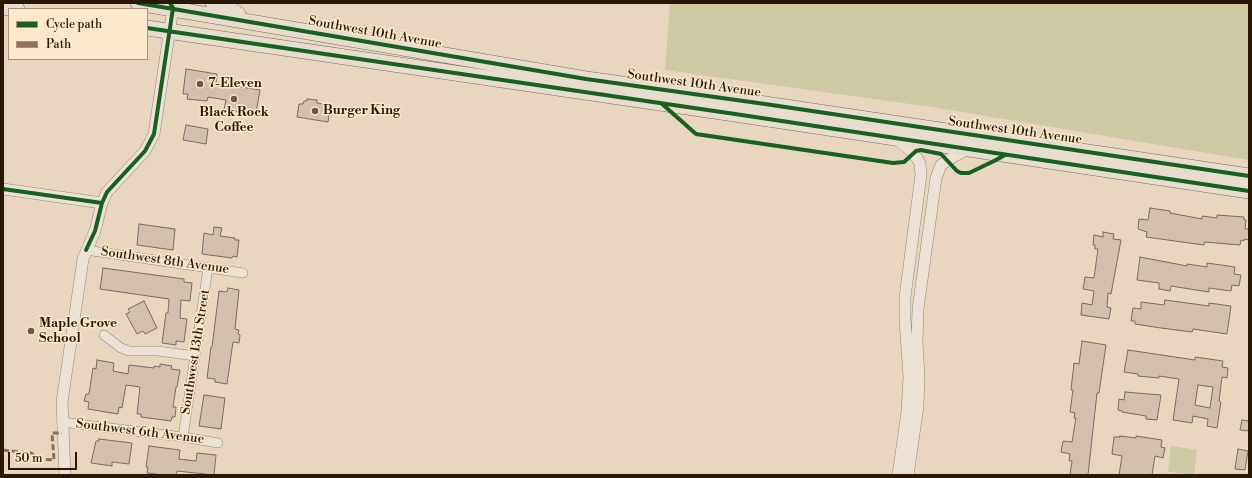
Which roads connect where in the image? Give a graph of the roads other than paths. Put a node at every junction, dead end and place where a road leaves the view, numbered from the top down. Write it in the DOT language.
graph roads {
  1 [pos="138,3"];
  2 [pos="213,3"];
  3 [pos="174,5"];
  4 [pos="251,22"];
  5 [pos="148,28"];
  6 [pos="170,32"];
  7 [pos="893,138"];
  8 [pos="968,150"];
  9 [pos="1249,176"];
  10 [pos="3,188"];
  11 [pos="1249,191"];
  12 [pos="102,203"];
  13 [pos="86,250"];
  14 [pos="208,268"];
  15 [pos="243,273"];
  16 [pos="104,335"];
  17 [pos="195,356"];
  18 [pos="62,422"];
  19 [pos="183,437"];
  20 [pos="218,443"];
  21 [pos="64,475"];
  22 [pos="898,475"];
  23 [pos="908,475"];
  1 -- 3 [label="highway, Southwest 10th Avenue"];
  2 -- 4 [label="highway"];
  3 -- 4 [label="highway, Southwest 10th Avenue"];
  3 -- 6 [label="street"];
  4 -- 9 [label="highway, Southwest 10th Avenue"];
  5 -- 6 [label="highway, Southwest 10th Avenue"];
  6 -- 7 [label="highway, Southwest 10th Avenue"];
  6 -- 12 [label="street"];
  7 -- 8 [label="highway, Southwest 10th Avenue"];
  7 -- 22 [label="street"];
  8 -- 11 [label="highway, Southwest 10th Avenue"];
  8 -- 23 [label="street"];
  10 -- 12 [label="street"];
  12 -- 13 [label="street"];
  13 -- 14 [label="street, Southwest 8th Avenue"];
  13 -- 18 [label="street"];
  14 -- 15 [label="street, Southwest 8th Avenue"];
  14 -- 17 [label="street, Southwest 13th Street"];
  16 -- 17 [label="street"];
  17 -- 19 [label="street, Southwest 13th Street"];
  18 -- 19 [label="street, Southwest 6th Avenue"];
  18 -- 21 [label="street"];
  19 -- 20 [label="street, Southwest 6th Avenue"];
}
